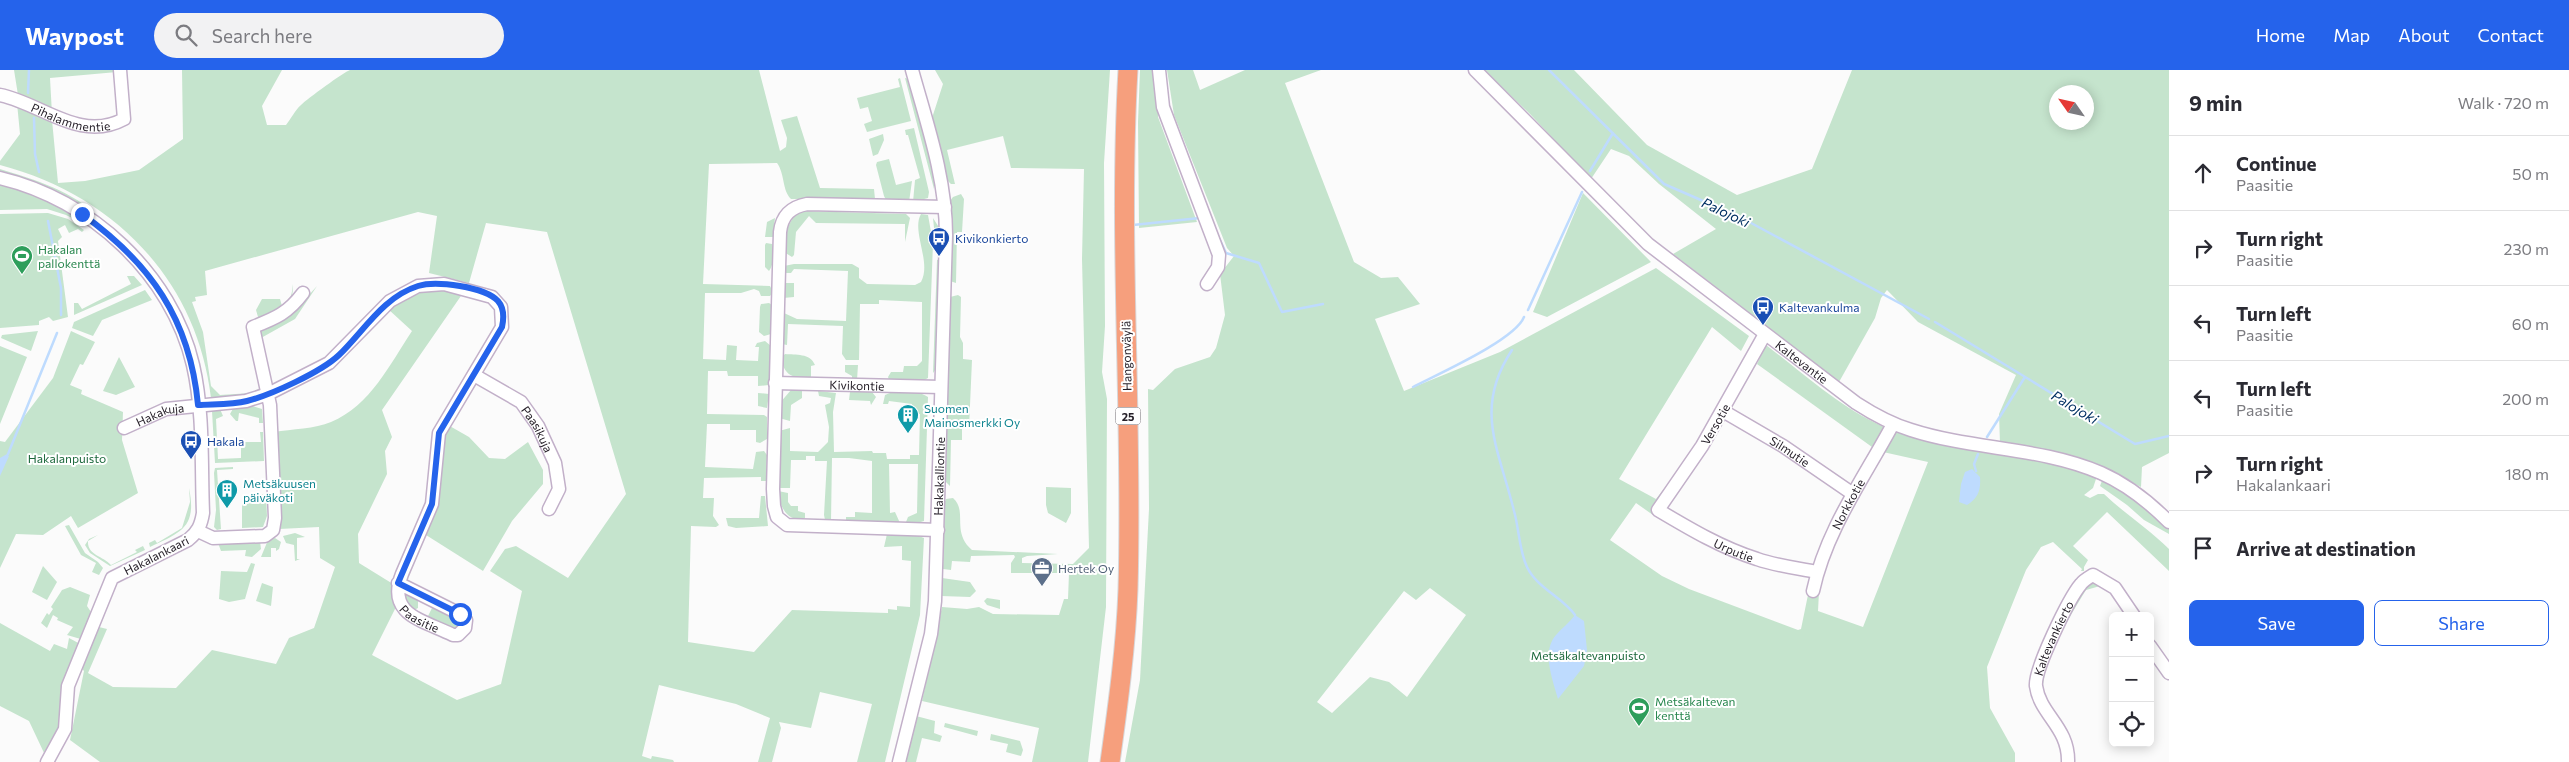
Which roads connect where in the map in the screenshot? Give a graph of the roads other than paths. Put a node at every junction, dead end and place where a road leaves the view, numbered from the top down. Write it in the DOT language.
graph roads {
  1 [pos="120,70"];
  2 [pos="912,70"];
  3 [pos="1128,70"];
  4 [pos="1159,70"];
  5 [pos="1475,70"];
  6 [pos="0,95"];
  7 [pos="0,178"];
  8 [pos="945,207"];
  9 [pos="1207,284"];
  10 [pos="303,293"];
  11 [pos="1765,334"];
  12 [pos="474,374"];
  13 [pos="775,383"];
  14 [pos="942,387"];
  15 [pos="268,394"];
  16 [pos="198,405"];
  17 [pos="1722,411"];
  18 [pos="1893,424"];
  19 [pos="124,428"];
  20 [pos="1854,494"];
  21 [pos="550,509"];
  22 [pos="1658,510"];
  23 [pos="2169,522"];
  24 [pos="938,530"];
  25 [pos="198,531"];
  26 [pos="1817,572"];
  27 [pos="398,583"];
  28 [pos="1813,591"];
  29 [pos="2131,612"];
  30 [pos="2154,652"];
  31 [pos="2169,673"];
  32 [pos="47,762"];
  33 [pos="899,762"];
  34 [pos="1110,762"];
  35 [pos="2068,762"];
  1 -- 6 [label="street, Pihalammentie"];
  2 -- 8 [label="street, Hakakalliontie"];
  3 -- 34 [label="highway, Hangonväylä / 25"];
  4 -- 9 [label="street"];
  5 -- 11 [label="street, Kaltevantie"];
  7 -- 16 [label="street, Hakalankaari"];
  8 -- 13 [label="street"];
  8 -- 14 [label="street, Hakakalliontie"];
  10 -- 15 [label="street"];
  11 -- 17 [label="street, Versotie"];
  11 -- 18 [label="street, Kaltevantie"];
  12 -- 15 [label="street, Paasitie"];
  12 -- 21 [label="street, Paasikuja"];
  12 -- 27 [label="street, Paasitie"];
  13 -- 14 [label="street, Kivikontie"];
  13 -- 24 [label="street"];
  14 -- 24 [label="street, Hakakalliontie"];
  15 -- 16 [label="street, Paasitie"];
  15 -- 25 [label="street"];
  16 -- 19 [label="street, Hakakuja"];
  16 -- 25 [label="street, Hakalankaari"];
  17 -- 20 [label="street, Silmutie"];
  17 -- 22 [label="street, Versotie"];
  18 -- 20 [label="street, Norkkotie"];
  18 -- 23 [label="street, Kaltevantie"];
  20 -- 26 [label="street, Norkkotie"];
  22 -- 26 [label="street, Urputie"];
  24 -- 33 [label="street, Hakakalliontie"];
  25 -- 32 [label="street, Hakalankaari"];
  26 -- 28 [label="street, Norkkotie"];
  27 -- 27 [label="street, Paasitie"];
  29 -- 35 [label="street, Kaltevankierto"];
  30 -- 31 [label="street"];
}
